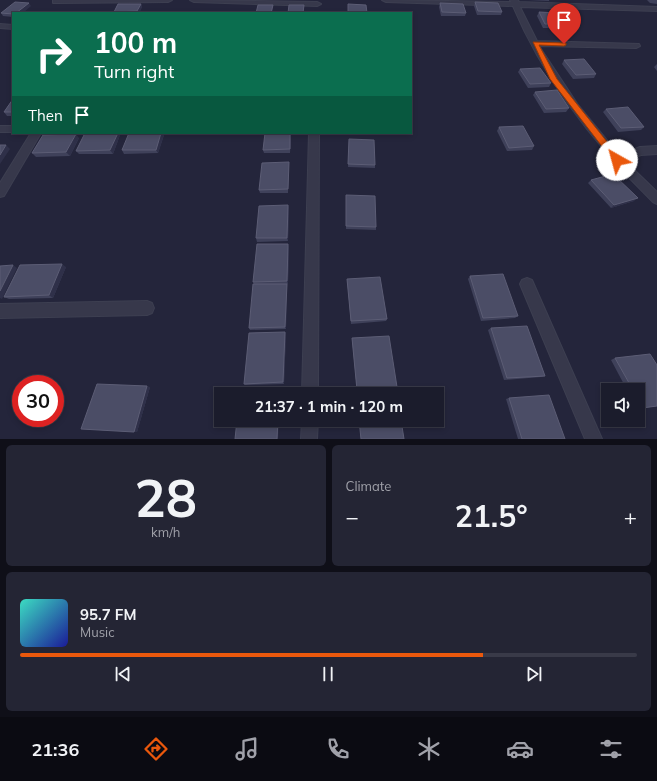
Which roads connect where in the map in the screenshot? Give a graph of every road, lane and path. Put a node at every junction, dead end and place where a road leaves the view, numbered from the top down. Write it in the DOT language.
graph roads {
  1 [pos="168,0"];
  2 [pos="194,0"];
  3 [pos="386,0"];
  4 [pos="56,1"];
  5 [pos="317,2"];
  6 [pos="514,2"];
  7 [pos="657,9"];
  8 [pos="316,12"];
  9 [pos="0,26"];
  10 [pos="12,27"];
  11 [pos="535,43"];
  12 [pos="636,46"];
  13 [pos="0,129"];
  14 [pos="12,129"];
  15 [pos="35,134"];
  16 [pos="314,134"];
  17 [pos="657,150"];
  18 [pos="617,160"];
  19 [pos="0,194"];
  20 [pos="657,199"];
  21 [pos="527,284"];
  22 [pos="147,308"];
  23 [pos="0,311"];
  24 [pos="310,387"];
  25 [pos="310,427"];
  26 [pos="309,439"];
  27 [pos="594,439"];
  1 -- 4 [label="street"];
  2 -- 5 [label="street"];
  3 -- 6 [label="street"];
  5 -- 8 [label="street"];
  6 -- 7 [label="street"];
  6 -- 11 [label="street"];
  9 -- 10 [label="street"];
  11 -- 12 [label="street"];
  11 -- 18 [label="street"];
  13 -- 14 [label="street"];
  15 -- 19 [label="street"];
  16 -- 24 [label="street"];
  17 -- 18 [label="street"];
  18 -- 20 [label="street"];
  21 -- 27 [label="street"];
  22 -- 23 [label="street"];
  25 -- 26 [label="street"];
}
